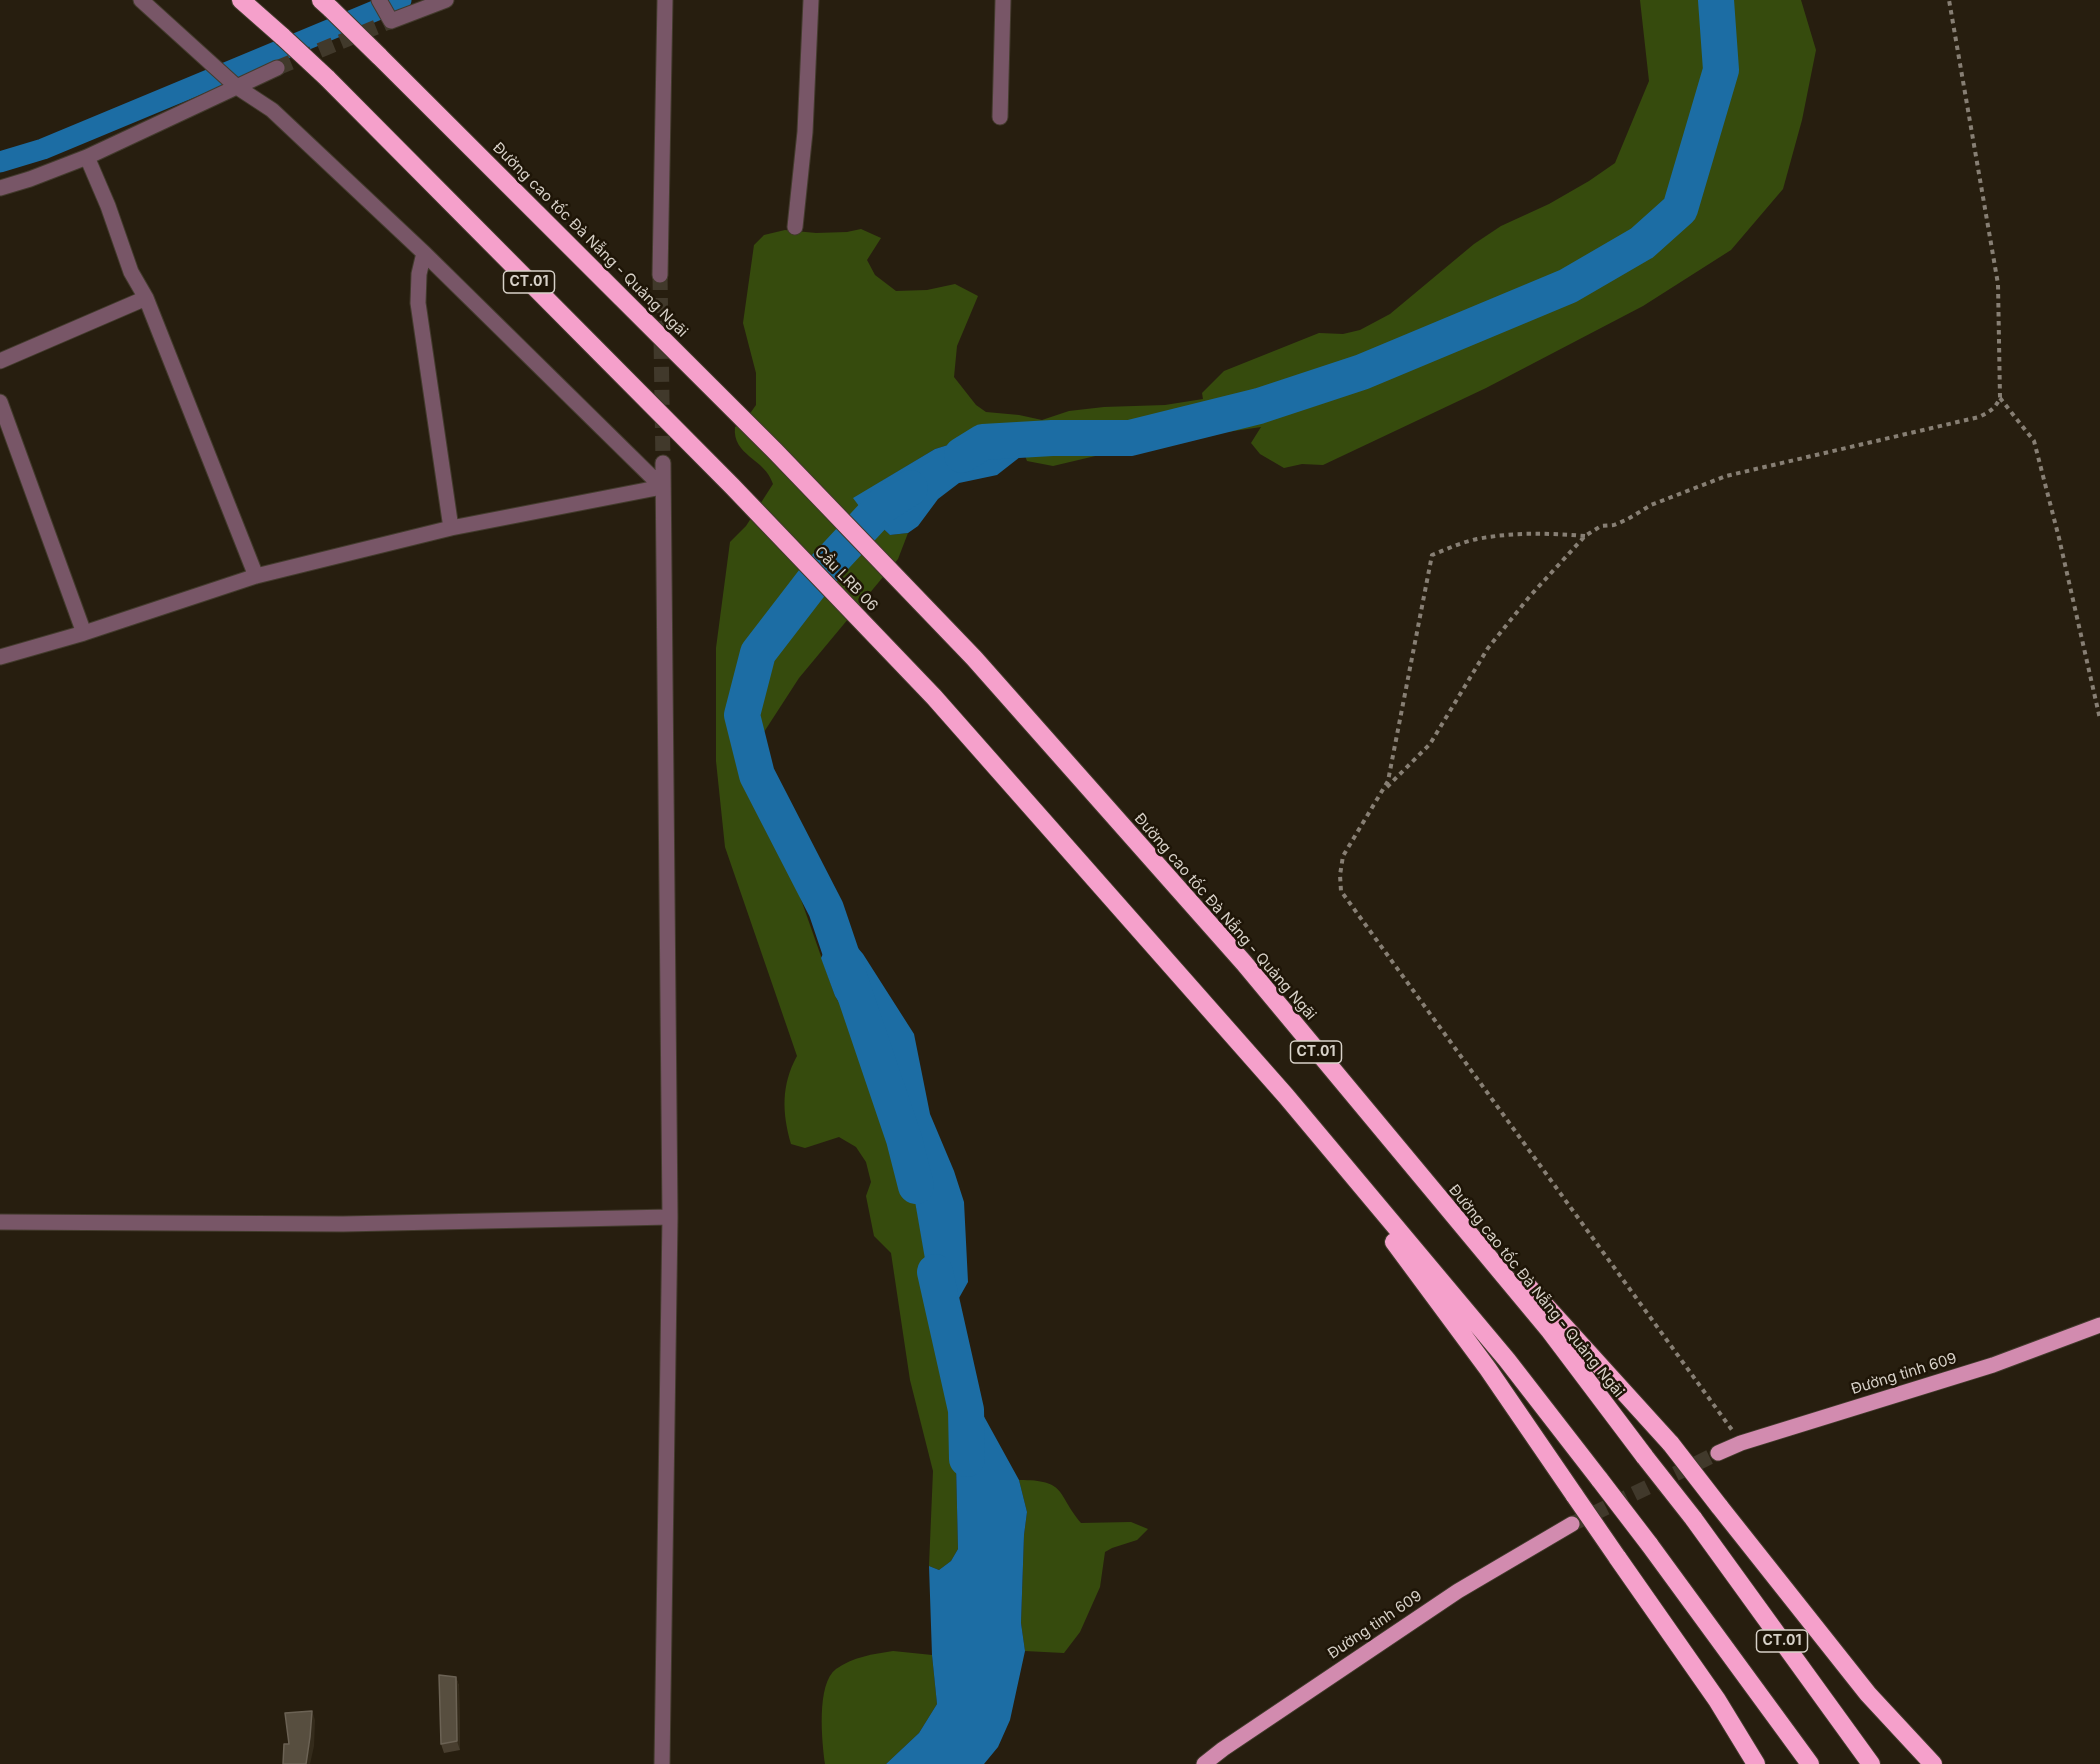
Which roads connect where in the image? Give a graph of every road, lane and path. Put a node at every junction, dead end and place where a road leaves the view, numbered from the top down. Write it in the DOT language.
graph roads {
  1 [pos="141,0"];
  2 [pos="242,0"];
  3 [pos="446,0"];
  4 [pos="664,0"];
  5 [pos="811,0"];
  6 [pos="1003,0"];
  7 [pos="1949,0"];
  8 [pos="326,4"];
  9 [pos="381,4"];
  10 [pos="278,68"];
  11 [pos="236,85"];
  12 [pos="1000,117"];
  13 [pos="87,157"];
  14 [pos="0,188"];
  15 [pos="795,227"];
  16 [pos="424,253"];
  17 [pos="660,275"];
  18 [pos="146,298"];
  19 [pos="0,361"];
  20 [pos="2000,398"];
  21 [pos="0,402"];
  22 [pos="663,463"];
  23 [pos="662,487"];
  24 [pos="451,528"];
  25 [pos="1585,536"];
  26 [pos="256,576"];
  27 [pos="84,633"];
  28 [pos="0,657"];
  29 [pos="2100,719"];
  30 [pos="1384,789"];
  31 [pos="1323,1061"];
  32 [pos="1286,1096"];
  33 [pos="670,1217"];
  34 [pos="0,1222"];
  35 [pos="2100,1325"];
  36 [pos="1741,1443"];
  37 [pos="1718,1453"];
  38 [pos="1572,1524"];
  39 [pos="662,1764"];
  40 [pos="1204,1764"];
  41 [pos="1756,1764"];
  42 [pos="1810,1764"];
  43 [pos="1871,1764"];
  44 [pos="1933,1764"];
  1 -- 11 [label="street"];
  2 -- 32 [label="highway, Cầu LRB 06 / CT.01, bridge"];
  3 -- 9 [label="street"];
  4 -- 17 [label="street"];
  5 -- 15 [label="street"];
  6 -- 12 [label="street"];
  7 -- 20 [label="path"];
  8 -- 31 [label="highway, Đường cao tốc Đà Nẵng - Quảng Ngãi / CT.01, bridge"];
  10 -- 11 [label="street"];
  11 -- 13 [label="street"];
  11 -- 16 [label="street"];
  13 -- 14 [label="street"];
  13 -- 18 [label="street"];
  16 -- 23 [label="street"];
  16 -- 24 [label="street"];
  18 -- 19 [label="street"];
  18 -- 26 [label="street"];
  20 -- 25 [label="path"];
  20 -- 29 [label="path"];
  21 -- 27 [label="street"];
  22 -- 23 [label="street"];
  23 -- 24 [label="street"];
  23 -- 33 [label="street"];
  24 -- 26 [label="street"];
  25 -- 30 [label="path"];
  25 -- 30 [label="path"];
  26 -- 27 [label="street"];
  27 -- 28 [label="street"];
  30 -- 36 [label="path"];
  31 -- 43 [label="highway, Đường cao tốc Đà Nẵng - Quảng Ngãi / CT.01, bridge"];
  31 -- 44 [label="highway, bridge"];
  32 -- 41 [label="highway, bridge"];
  32 -- 42 [label="highway, CT.01, bridge"];
  33 -- 34 [label="street"];
  33 -- 39 [label="street"];
  35 -- 36 [label="main road, Đường tỉnh 609"];
  36 -- 37 [label="main road, Đường tỉnh 609"];
  38 -- 40 [label="main road, Đường tỉnh 609"];
}
